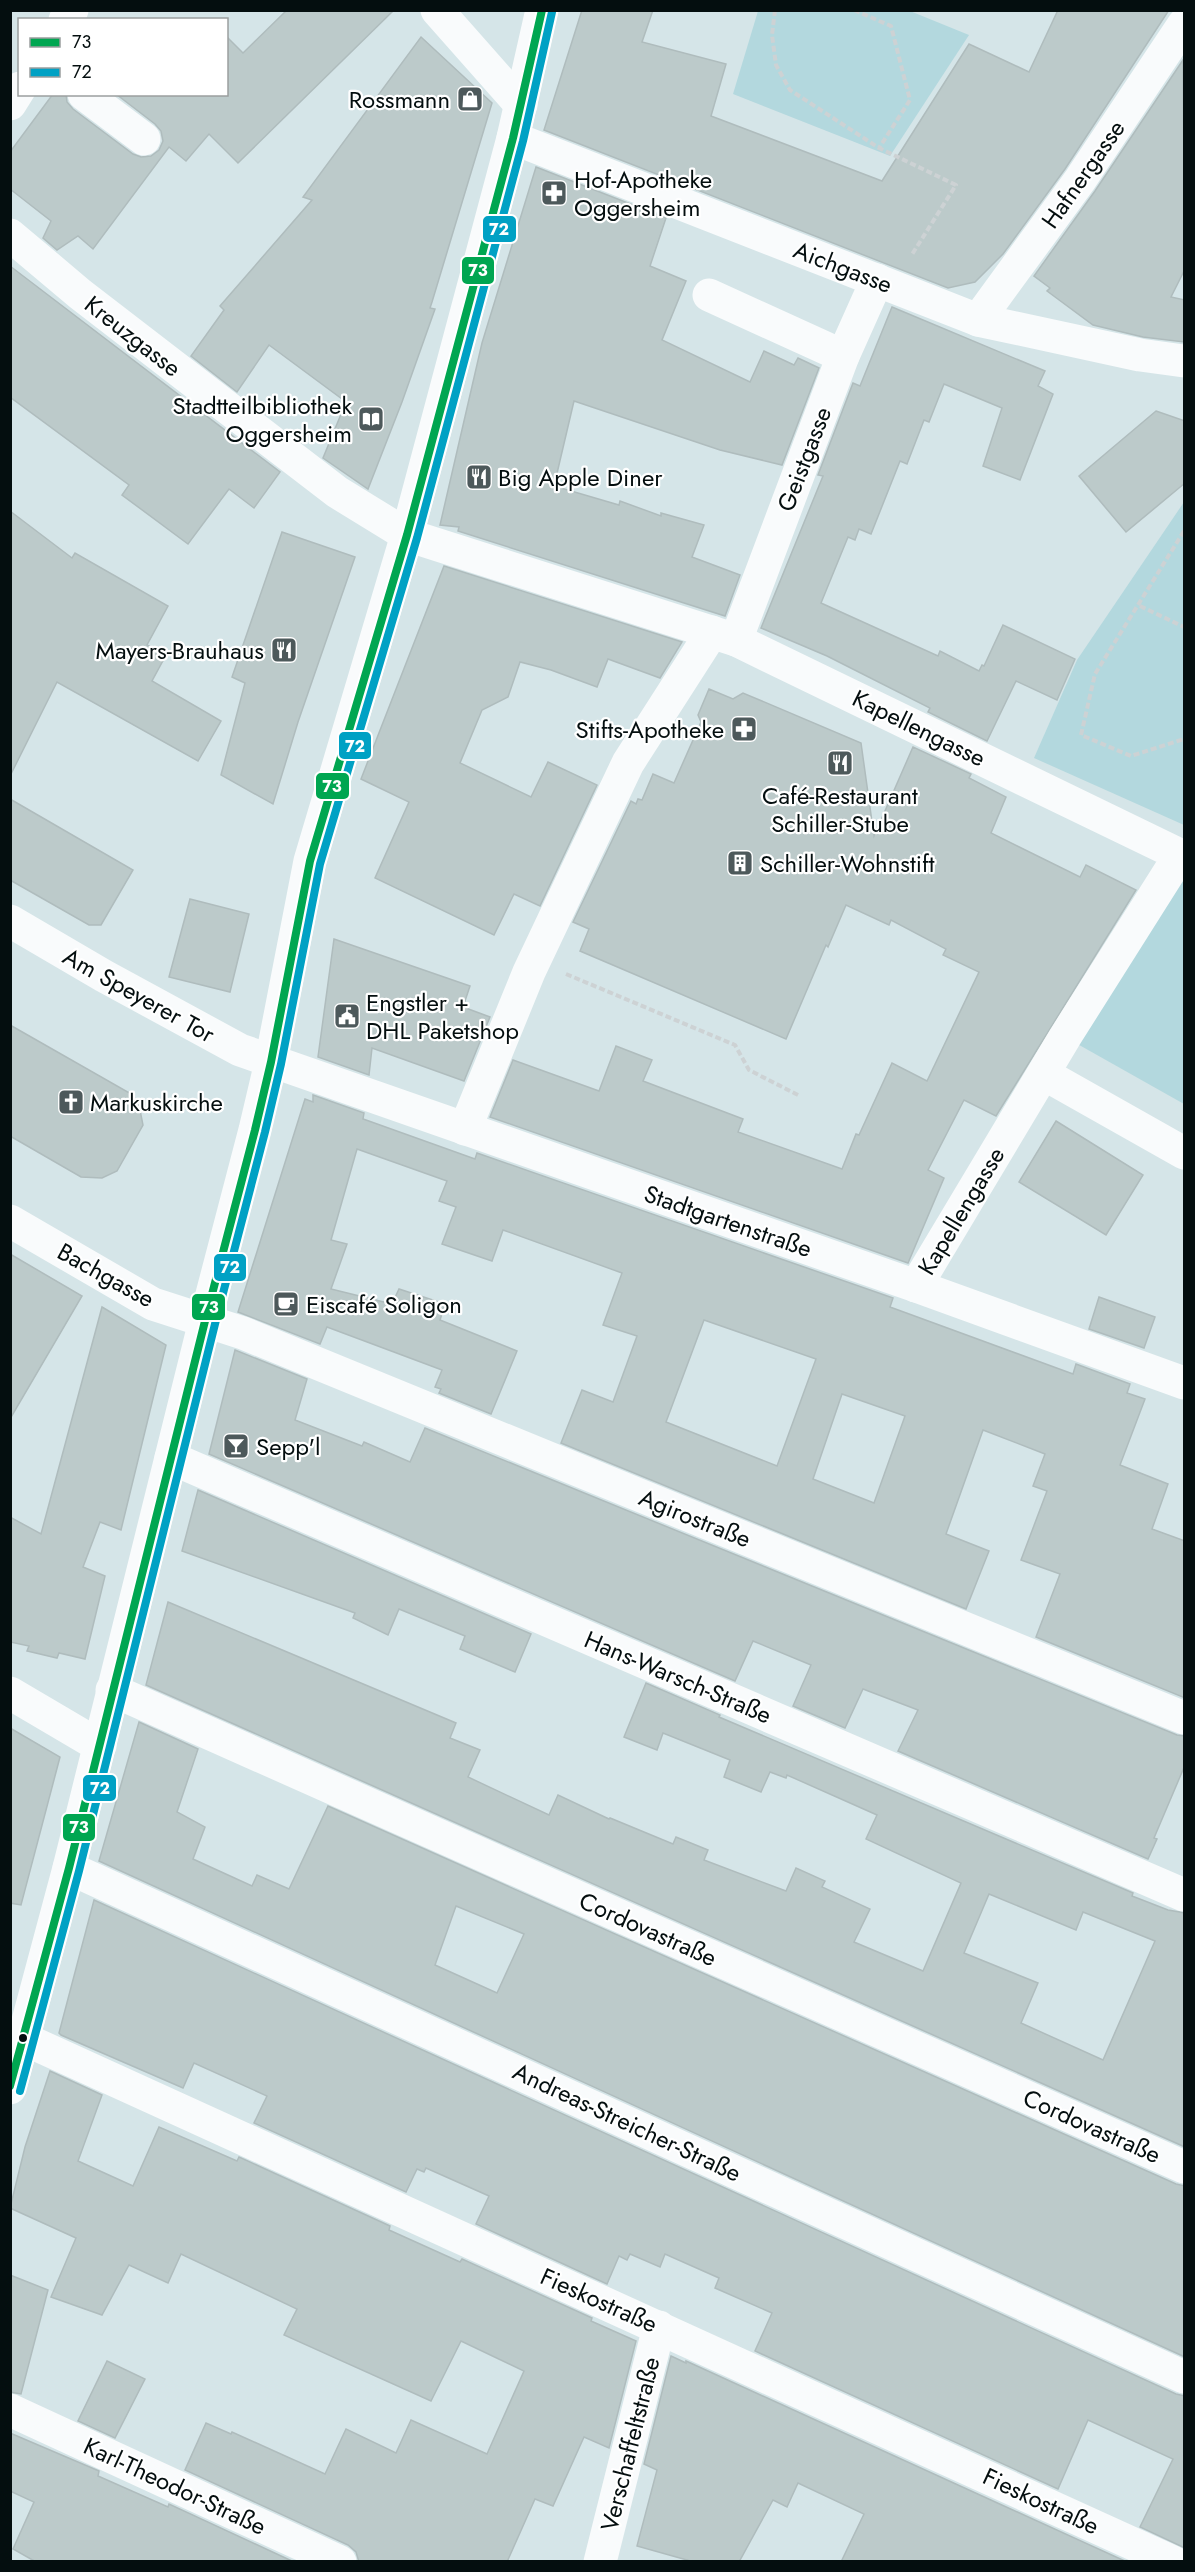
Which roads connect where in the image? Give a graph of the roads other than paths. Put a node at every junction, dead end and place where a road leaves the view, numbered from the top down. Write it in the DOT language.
graph roads {
  1 [pos="437,10"];
  2 [pos="542,10"];
  3 [pos="1185,24"];
  4 [pos="18,91"];
  5 [pos="87,96"];
  6 [pos="10,104"];
  7 [pos="521,105"];
  8 [pos="513,138"];
  9 [pos="144,139"];
  10 [pos="10,235"];
  11 [pos="885,283"];
  12 [pos="709,295"];
  13 [pos="978,320"];
  14 [pos="843,356"];
  15 [pos="1185,361"];
  16 [pos="407,535"];
  17 [pos="724,636"];
  18 [pos="10,921"];
  19 [pos="271,1062"];
  20 [pos="1044,1074"];
  21 [pos="465,1129"];
  22 [pos="1185,1153"];
  23 [pos="10,1221"];
  24 [pos="916,1286"];
  25 [pos="205,1321"];
  26 [pos="1185,1383"];
  27 [pos="171,1458"];
  28 [pos="112,1690"];
  29 [pos="10,1693"];
  30 [pos="1185,1718"];
  31 [pos="100,1746"];
  32 [pos="69,1868"];
  33 [pos="1185,1895"];
  34 [pos="24,2039"];
  35 [pos="10,2088"];
  36 [pos="1185,2167"];
  37 [pos="659,2327"];
  38 [pos="1185,2377"];
  39 [pos="10,2410"];
  40 [pos="340,2562"];
  41 [pos="600,2562"];
  42 [pos="1173,2562"];
  1 -- 7 [label="street"];
  2 -- 7 [label="street"];
  3 -- 13 [label="street, Hafnergasse"];
  4 -- 6 [label="street"];
  5 -- 9 [label="street"];
  7 -- 8 [label="street"];
  8 -- 11 [label="street, Aichgasse"];
  8 -- 16 [label="street"];
  10 -- 16 [label="street, Kreuzgasse"];
  11 -- 13 [label="street, Aichgasse"];
  11 -- 14 [label="street, Geistgasse"];
  12 -- 14 [label="street"];
  13 -- 15 [label="street, Aichgasse"];
  14 -- 17 [label="street, Geistgasse"];
  16 -- 17 [label="street, Kapellengasse"];
  16 -- 19 [label="street"];
  17 -- 20 [label="street, Kapellengasse"];
  17 -- 21 [label="street, Geistgasse"];
  18 -- 19 [label="street, Am Speyerer Tor"];
  19 -- 21 [label="street, Stadtgartenstraße"];
  19 -- 25 [label="street"];
  20 -- 22 [label="street"];
  20 -- 24 [label="street, Kapellengasse"];
  21 -- 24 [label="street, Stadtgartenstraße"];
  23 -- 25 [label="street, Bachgasse"];
  24 -- 26 [label="street, Stadtgartenstraße"];
  25 -- 27 [label="street"];
  25 -- 30 [label="street, Agirostraße"];
  27 -- 28 [label="street"];
  27 -- 33 [label="street, Hans-Warsch-Straße"];
  28 -- 31 [label="street"];
  28 -- 36 [label="street, Cordovastraße"];
  29 -- 31 [label="street"];
  31 -- 32 [label="street"];
  32 -- 34 [label="street"];
  32 -- 38 [label="street, Andreas-Streicher-Straße"];
  34 -- 35 [label="street"];
  34 -- 37 [label="street, Fieskostraße"];
  37 -- 41 [label="street, Verschaffeltstraße"];
  37 -- 42 [label="street, Fieskostraße"];
  39 -- 40 [label="street, Karl-Theodor-Straße"];
}
